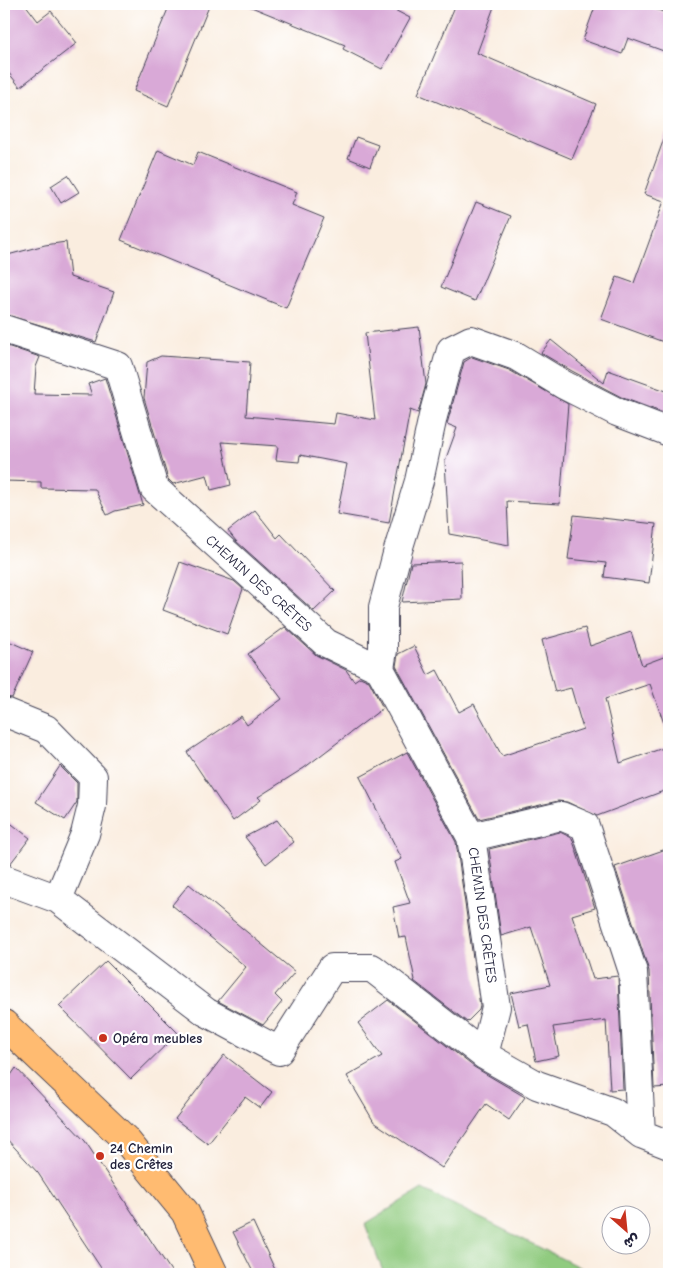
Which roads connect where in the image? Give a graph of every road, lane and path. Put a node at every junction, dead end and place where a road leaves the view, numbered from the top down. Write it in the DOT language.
graph roads {
  1 [pos="4,330"];
  2 [pos="669,432"];
  3 [pos="380,669"];
  4 [pos="4,712"];
  5 [pos="471,837"];
  6 [pos="4,880"];
  7 [pos="58,899"];
  8 [pos="4,1024"];
  9 [pos="484,1055"];
  10 [pos="641,1134"];
  11 [pos="669,1145"];
  12 [pos="214,1274"];
  1 -- 3 [label="street, CHEMIN DES CRÊTES"];
  2 -- 3 [label="street"];
  3 -- 5 [label="street, CHEMIN DES CRÊTES"];
  4 -- 7 [label="street"];
  5 -- 9 [label="street, CHEMIN DES CRÊTES"];
  5 -- 10 [label="street"];
  6 -- 7 [label="street"];
  7 -- 9 [label="street"];
  8 -- 12 [label="main road"];
  9 -- 10 [label="street"];
  10 -- 11 [label="street"];
}
